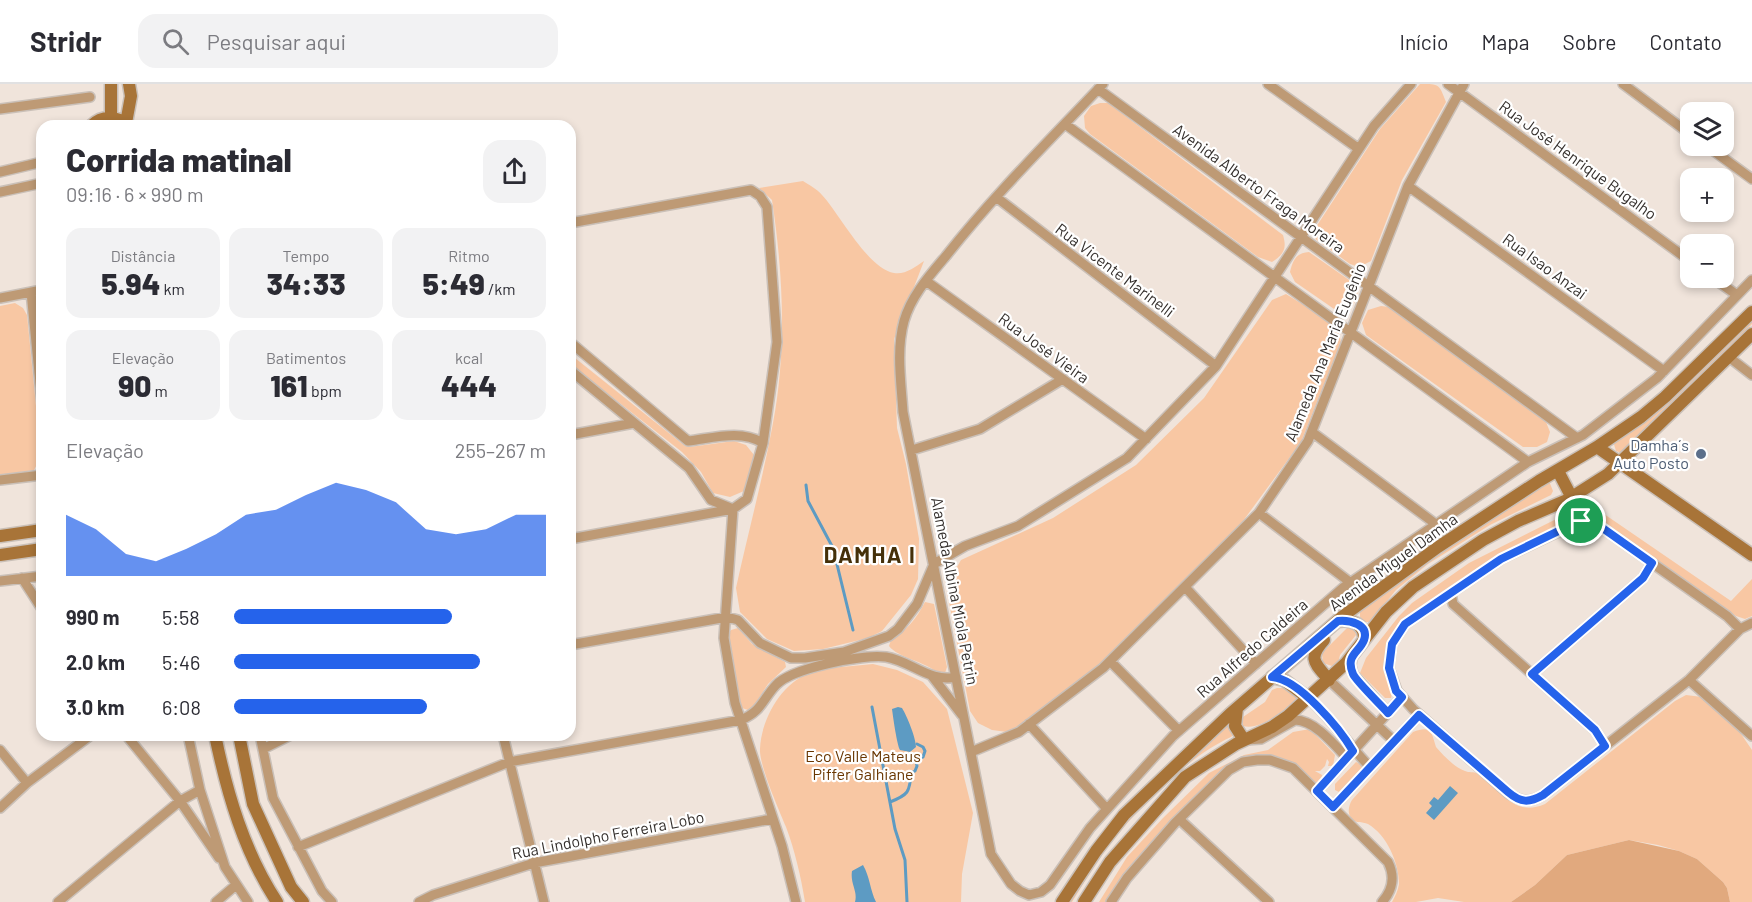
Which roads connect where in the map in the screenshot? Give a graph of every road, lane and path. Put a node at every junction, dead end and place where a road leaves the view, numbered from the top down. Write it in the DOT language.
graph roads {
  1 [pos="111,84"];
  2 [pos="129,84"];
  3 [pos="1268,84"];
  4 [pos="1412,84"];
  5 [pos="1448,84"];
  6 [pos="1623,84"];
  7 [pos="1100,87"];
  8 [pos="1461,88"];
  9 [pos="90,97"];
  10 [pos="0,109"];
  11 [pos="111,117"];
  12 [pos="99,120"];
  13 [pos="118,120"];
  14 [pos="128,120"];
  15 [pos="1065,124"];
  16 [pos="1680,127"];
  17 [pos="1359,149"];
  18 [pos="1721,156"];
  19 [pos="36,163"];
  20 [pos="0,172"];
  21 [pos="1752,179"];
  22 [pos="36,184"];
  23 [pos="1408,186"];
  24 [pos="0,192"];
  25 [pos="996,197"];
  26 [pos="576,222"];
  27 [pos="1301,237"];
  28 [pos="1680,253"];
  29 [pos="1275,277"];
  30 [pos="1752,280"];
  31 [pos="926,281"];
  32 [pos="1369,287"];
  33 [pos="1727,288"];
  34 [pos="36,291"];
  35 [pos="31,292"];
  36 [pos="1737,295"];
  37 [pos="0,298"];
  38 [pos="1752,312"];
  39 [pos="1351,333"];
  40 [pos="1752,334"];
  41 [pos="36,342"];
  42 [pos="576,347"];
  43 [pos="1730,358"];
  44 [pos="1216,366"];
  45 [pos="1664,371"];
  46 [pos="576,375"];
  47 [pos="1752,375"];
  48 [pos="1062,379"];
  49 [pos="634,423"];
  50 [pos="1312,432"];
  51 [pos="576,434"];
  52 [pos="1576,438"];
  53 [pos="1146,439"];
  54 [pos="763,443"];
  55 [pos="1598,447"];
  56 [pos="912,450"];
  57 [pos="1528,462"];
  58 [pos="1621,462"];
  59 [pos="1558,471"];
  60 [pos="36,476"];
  61 [pos="0,480"];
  62 [pos="1572,498"];
  63 [pos="733,509"];
  64 [pos="1259,513"];
  65 [pos="1437,525"];
  66 [pos="36,531"];
  67 [pos="0,536"];
  68 [pos="576,538"];
  69 [pos="36,550"];
  70 [pos="0,555"];
  71 [pos="1752,555"];
  72 [pos="1652,563"];
  73 [pos="934,564"];
  74 [pos="36,577"];
  75 [pos="22,578"];
  76 [pos="0,581"];
  77 [pos="1351,583"];
  78 [pos="1185,587"];
  79 [pos="1451,593"];
  80 [pos="36,600"];
  81 [pos="727,617"];
  82 [pos="1337,622"];
  83 [pos="1752,623"];
  84 [pos="1740,630"];
  85 [pos="1364,640"];
  86 [pos="576,644"];
  87 [pos="1352,656"];
  88 [pos="1110,661"];
  89 [pos="1256,664"];
  90 [pos="1532,674"];
  91 [pos="931,675"];
  92 [pos="956,677"];
  93 [pos="1272,677"];
  94 [pos="1329,680"];
  95 [pos="1689,680"];
  96 [pos="1399,694"];
  97 [pos="1308,698"];
  98 [pos="1237,708"];
  99 [pos="1388,713"];
  100 [pos="1419,715"];
  101 [pos="964,718"];
  102 [pos="741,720"];
  103 [pos="1029,724"];
  104 [pos="1377,725"];
  105 [pos="1179,731"];
  106 [pos="1752,736"];
  107 [pos="1244,740"];
  108 [pos="83,741"];
  109 [pos="131,741"];
  110 [pos="189,741"];
  111 [pos="218,741"];
  112 [pos="240,741"];
  113 [pos="261,741"];
  114 [pos="279,741"];
  115 [pos="504,741"];
  116 [pos="1394,741"];
  117 [pos="1605,746"];
  118 [pos="263,749"];
  119 [pos="0,750"];
  120 [pos="971,752"];
  121 [pos="1350,754"];
  122 [pos="509,762"];
  123 [pos="1370,767"];
  124 [pos="27,783"];
  125 [pos="200,790"];
  126 [pos="1317,791"];
  127 [pos="180,801"];
  128 [pos="1333,807"];
  129 [pos="0,808"];
  130 [pos="1107,809"];
  131 [pos="772,819"];
  132 [pos="1179,819"];
  133 [pos="298,847"];
  134 [pos="534,863"];
  135 [pos="225,867"];
  136 [pos="236,885"];
  137 [pos="1029,894"];
  138 [pos="1113,901"];
  139 [pos="58,902"];
  140 [pos="216,902"];
  141 [pos="248,902"];
  142 [pos="277,902"];
  143 [pos="303,902"];
  144 [pos="332,902"];
  145 [pos="419,902"];
  146 [pos="544,902"];
  147 [pos="796,902"];
  148 [pos="1062,902"];
  149 [pos="1084,902"];
  150 [pos="1269,902"];
  151 [pos="1382,902"];
  1 -- 11 [label="street"];
  2 -- 14 [label="street"];
  3 -- 17 [label="street"];
  4 -- 17 [label="street"];
  5 -- 8 [label="street, Rua José Henrique Bugalho"];
  6 -- 16 [label="street"];
  7 -- 15 [label="street, Alameda Albina Miola Petrin"];
  7 -- 27 [label="street, Avenida Alberto Fraga Moreira"];
  8 -- 23 [label="street, Alameda Ana Maria Eugênio"];
  8 -- 28 [label="street, Rua José Henrique Bugalho"];
  9 -- 10 [label="street"];
  11 -- 12 [label="street"];
  11 -- 13 [label="street"];
  15 -- 25 [label="street, Alameda Albina Miola Petrin"];
  15 -- 29 [label="street"];
  17 -- 27 [label="street"];
  18 -- 21 [label="street"];
  19 -- 20 [label="street"];
  22 -- 24 [label="street"];
  23 -- 32 [label="street, Alameda Ana Maria Eugênio"];
  23 -- 45 [label="street, Rua Isao Anzai"];
  25 -- 31 [label="street, Alameda Albina Miola Petrin"];
  25 -- 44 [label="street, Rua Vicente Marinelli"];
  26 -- 54 [label="street"];
  27 -- 29 [label="street"];
  27 -- 32 [label="street, Avenida Alberto Fraga Moreira"];
  29 -- 39 [label="street"];
  29 -- 44 [label="street"];
  30 -- 36 [label="street, Rua Alfredo Caldeira"];
  31 -- 48 [label="street, Rua José Vieira"];
  31 -- 56 [label="street, Alameda Albina Miola Petrin"];
  32 -- 39 [label="street, Alameda Ana Maria Eugênio"];
  32 -- 52 [label="street, Avenida Alberto Fraga Moreira"];
  33 -- 36 [label="street"];
  34 -- 35 [label="street"];
  35 -- 37 [label="street"];
  35 -- 41 [label="street"];
  36 -- 45 [label="street, Rua Alfredo Caldeira"];
  38 -- 55 [label="street, Avenida Miguel Damha"];
  39 -- 50 [label="street, Alameda Ana Maria Eugênio"];
  39 -- 57 [label="street"];
  40 -- 43 [label="street, Avenida Miguel Damha"];
  42 -- 54 [label="street"];
  43 -- 47 [label="street"];
  43 -- 58 [label="street, Avenida Miguel Damha"];
  44 -- 53 [label="street"];
  45 -- 52 [label="street, Rua Alfredo Caldeira"];
  46 -- 49 [label="street"];
  48 -- 53 [label="street, Rua José Vieira"];
  48 -- 56 [label="street"];
  49 -- 51 [label="street"];
  49 -- 63 [label="street"];
  50 -- 64 [label="street, Alameda Ana Maria Eugênio"];
  50 -- 65 [label="street"];
  52 -- 57 [label="street, Rua Alfredo Caldeira"];
  53 -- 73 [label="street"];
  54 -- 63 [label="street"];
  55 -- 58 [label="street"];
  55 -- 59 [label="street, Avenida Miguel Damha"];
  56 -- 73 [label="street, Alameda Albina Miola Petrin"];
  57 -- 65 [label="street, Rua Alfredo Caldeira"];
  58 -- 62 [label="street, Avenida Miguel Damha"];
  58 -- 71 [label="street"];
  59 -- 62 [label="street"];
  59 -- 82 [label="street, Avenida Miguel Damha"];
  60 -- 61 [label="street"];
  62 -- 85 [label="street, Avenida Miguel Damha"];
  63 -- 68 [label="street"];
  63 -- 81 [label="street"];
  64 -- 77 [label="street"];
  64 -- 78 [label="street, Alameda Ana Maria Eugênio"];
  65 -- 77 [label="street, Rua Alfredo Caldeira"];
  66 -- 67 [label="street"];
  69 -- 70 [label="street"];
  72 -- 79 [label="street"];
  72 -- 84 [label="street"];
  72 -- 90 [label="street"];
  73 -- 81 [label="street"];
  73 -- 92 [label="street, Alameda Albina Miola Petrin"];
  74 -- 75 [label="street"];
  75 -- 76 [label="street"];
  75 -- 80 [label="street"];
  77 -- 89 [label="street, Rua Alfredo Caldeira"];
  78 -- 88 [label="street, Alameda Ana Maria Eugênio"];
  78 -- 89 [label="street"];
  79 -- 90 [label="street"];
  79 -- 96 [label="street"];
  81 -- 86 [label="street"];
  81 -- 102 [label="street"];
  82 -- 85 [label="street"];
  82 -- 93 [label="street, Avenida Miguel Damha"];
  82 -- 94 [label="street"];
  83 -- 84 [label="street"];
  84 -- 95 [label="street"];
  85 -- 87 [label="street, Avenida Miguel Damha"];
  87 -- 94 [label="street, Avenida Miguel Damha"];
  87 -- 99 [label="street"];
  88 -- 103 [label="street, Alameda Ana Maria Eugênio"];
  88 -- 105 [label="street"];
  89 -- 105 [label="street, Rua Alfredo Caldeira"];
  90 -- 117 [label="street"];
  91 -- 92 [label="street"];
  91 -- 101 [label="street"];
  91 -- 102 [label="street"];
  92 -- 101 [label="street, Alameda Albina Miola Petrin"];
  93 -- 97 [label="street"];
  93 -- 98 [label="street, Avenida Miguel Damha"];
  94 -- 97 [label="street, Avenida Miguel Damha"];
  94 -- 104 [label="street"];
  95 -- 106 [label="street"];
  95 -- 117 [label="street"];
  96 -- 99 [label="street"];
  96 -- 100 [label="street"];
  97 -- 107 [label="street, Avenida Miguel Damha"];
  97 -- 121 [label="street"];
  98 -- 107 [label="street"];
  98 -- 148 [label="street, Avenida Miguel Damha"];
  99 -- 104 [label="street"];
  100 -- 116 [label="street"];
  100 -- 117 [label="street"];
  101 -- 120 [label="street, Alameda Albina Miola Petrin"];
  102 -- 122 [label="street"];
  102 -- 131 [label="street"];
  103 -- 120 [label="street, Alameda Ana Maria Eugênio"];
  103 -- 130 [label="street"];
  104 -- 116 [label="street"];
  104 -- 121 [label="street"];
  105 -- 130 [label="street, Rua Alfredo Caldeira"];
  107 -- 121 [label="street"];
  107 -- 149 [label="street, Avenida Miguel Damha"];
  108 -- 124 [label="street"];
  109 -- 127 [label="street"];
  110 -- 125 [label="street"];
  111 -- 142 [label="street"];
  112 -- 143 [label="street"];
  113 -- 118 [label="street"];
  114 -- 118 [label="street"];
  115 -- 122 [label="street"];
  116 -- 123 [label="street"];
  118 -- 133 [label="street"];
  119 -- 124 [label="street"];
  120 -- 137 [label="street, Alameda Albina Miola Petrin"];
  121 -- 123 [label="street"];
  121 -- 126 [label="street"];
  122 -- 133 [label="street"];
  122 -- 134 [label="street"];
  123 -- 128 [label="street"];
  124 -- 129 [label="street"];
  125 -- 127 [label="street"];
  125 -- 135 [label="street"];
  126 -- 128 [label="street"];
  126 -- 132 [label="street"];
  127 -- 135 [label="street"];
  127 -- 139 [label="street"];
  128 -- 151 [label="street"];
  130 -- 137 [label="street, Rua Alfredo Caldeira"];
  131 -- 134 [label="street, Rua Lindolpho Ferreira Lobo"];
  131 -- 147 [label="street"];
  132 -- 138 [label="street"];
  132 -- 150 [label="street"];
  133 -- 144 [label="street"];
  134 -- 145 [label="street, Rua Lindolpho Ferreira Lobo"];
  134 -- 146 [label="street"];
  135 -- 136 [label="street"];
  136 -- 140 [label="street"];
  136 -- 141 [label="street"];
}
